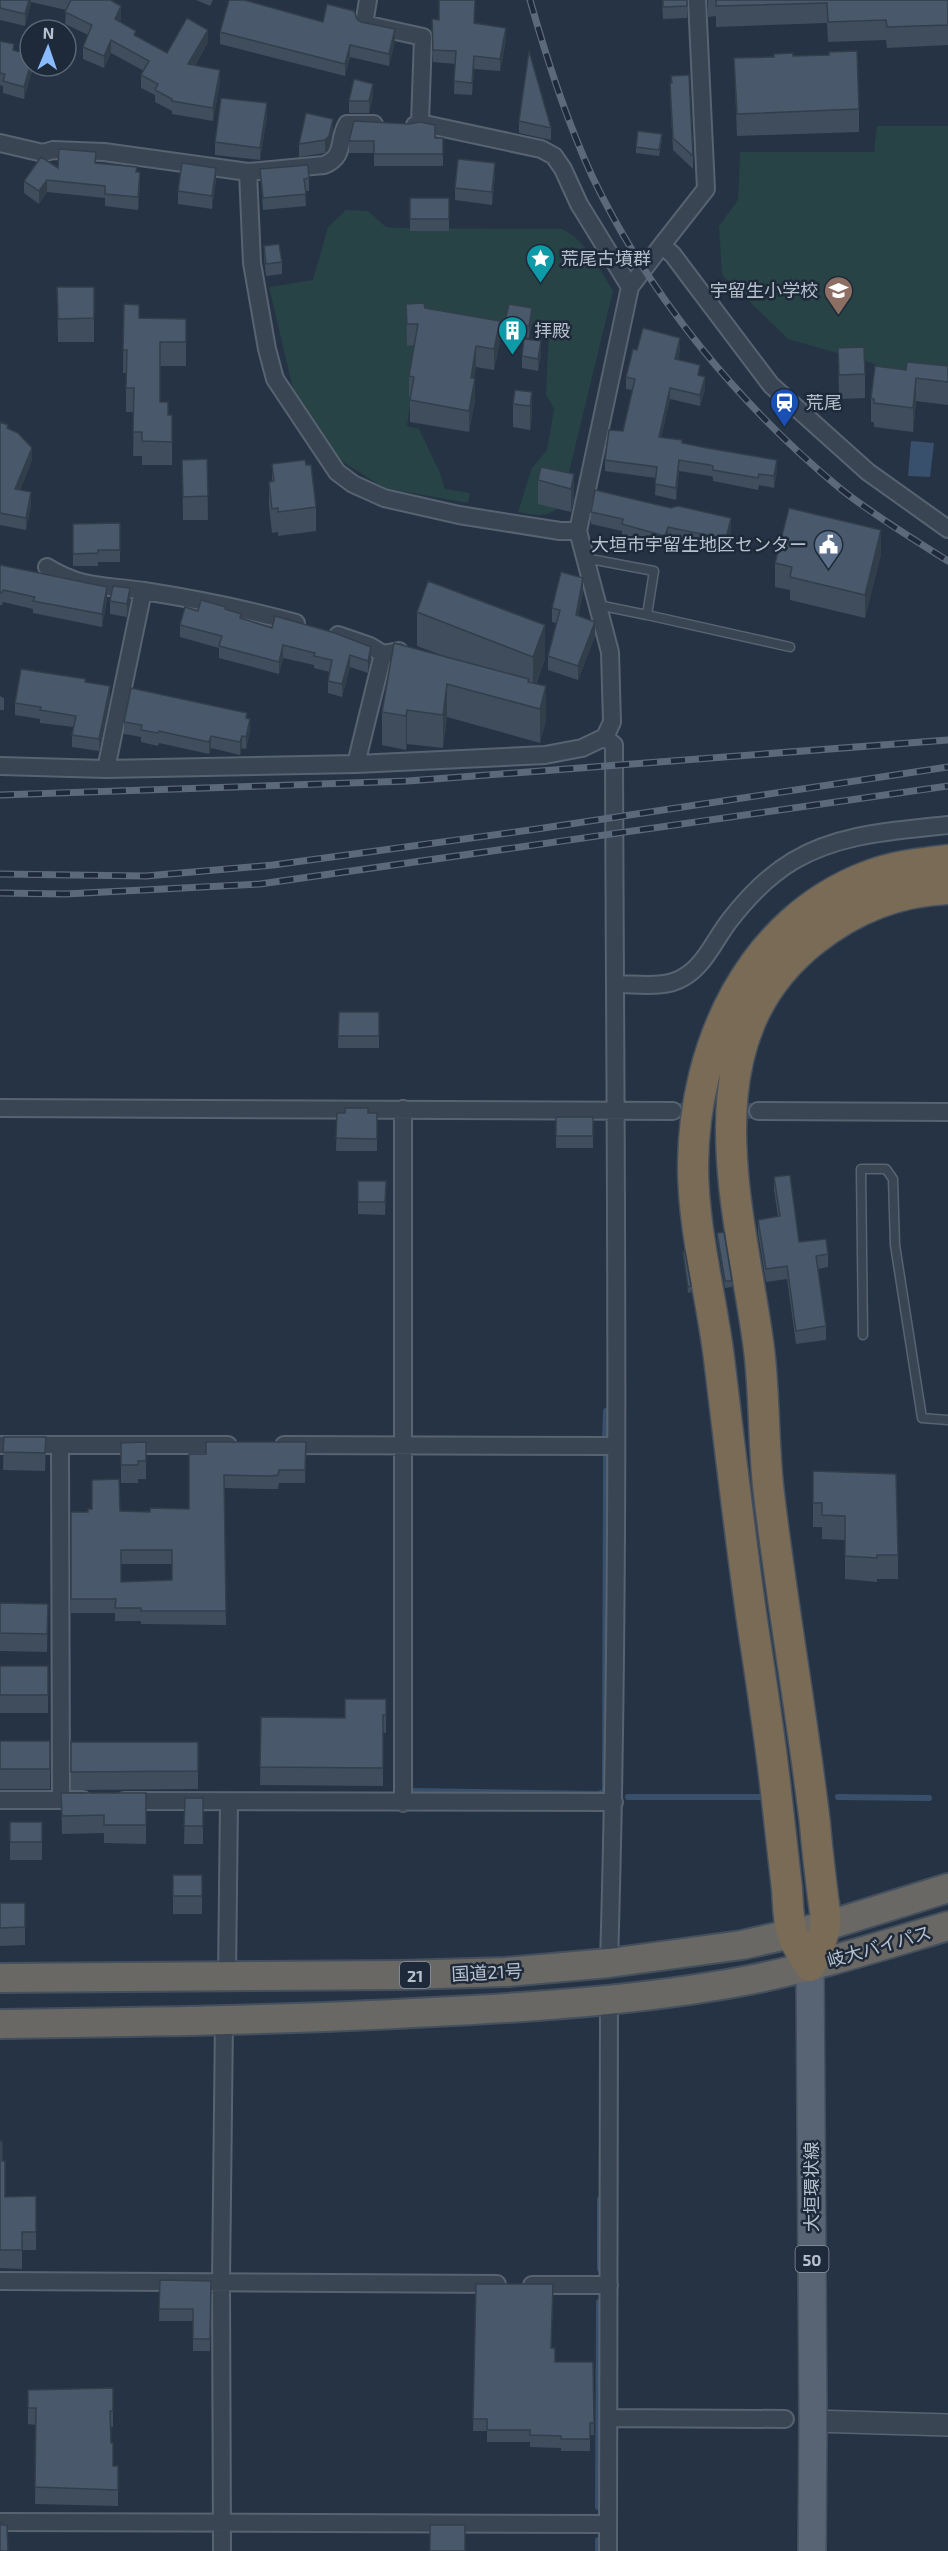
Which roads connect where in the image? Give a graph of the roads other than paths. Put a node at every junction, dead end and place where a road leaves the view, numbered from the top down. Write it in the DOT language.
graph roads {
  1 [pos="368,0"];
  2 [pos="698,0"];
  3 [pos="420,123"];
  4 [pos="0,143"];
  5 [pos="248,172"];
  6 [pos="662,245"];
  7 [pos="630,287"];
  8 [pos="586,490"];
  9 [pos="608,495"];
  10 [pos="948,529"];
  11 [pos="578,531"];
  12 [pos="585,558"];
  13 [pos="47,567"];
  14 [pos="143,591"];
  15 [pos="598,605"];
  16 [pos="648,615"];
  17 [pos="790,646"];
  18 [pos="605,737"];
  19 [pos="356,764"];
  20 [pos="0,766"];
  21 [pos="106,769"];
  22 [pos="948,825"];
  23 [pos="948,860"];
  24 [pos="948,889"];
  25 [pos="616,984"];
  26 [pos="0,1108"];
  27 [pos="404,1109"];
  28 [pos="617,1110"];
  29 [pos="673,1111"];
  30 [pos="758,1112"];
  31 [pos="948,1112"];
  32 [pos="863,1335"];
  33 [pos="948,1420"];
  34 [pos="0,1445"];
  35 [pos="60,1445"];
  36 [pos="405,1445"];
  37 [pos="616,1446"];
  38 [pos="0,1800"];
  39 [pos="61,1800"];
  40 [pos="229,1802"];
  41 [pos="614,1802"];
  42 [pos="403,1803"];
  43 [pos="948,1888"];
  44 [pos="826,1926"];
  45 [pos="948,1926"];
  46 [pos="792,1934"];
  47 [pos="609,1963"];
  48 [pos="810,1966"];
  49 [pos="227,1976"];
  50 [pos="0,1978"];
  51 [pos="609,1999"];
  52 [pos="224,2020"];
  53 [pos="0,2024"];
  54 [pos="0,2281"];
  55 [pos="220,2282"];
  56 [pos="609,2285"];
  57 [pos="609,2418"];
  58 [pos="785,2419"];
  59 [pos="813,2421"];
  60 [pos="948,2425"];
  61 [pos="0,2522"];
  62 [pos="223,2522"];
  63 [pos="608,2524"];
  64 [pos="222,2551"];
  65 [pos="608,2551"];
  66 [pos="812,2551"];
  1 -- 3 [label="street"];
  2 -- 6 [label="street"];
  3 -- 5 [label="street"];
  3 -- 7 [label="street"];
  4 -- 5 [label="street"];
  5 -- 11 [label="street"];
  6 -- 7 [label="street"];
  6 -- 10 [label="street"];
  7 -- 8 [label="street"];
  8 -- 9 [label="street"];
  8 -- 11 [label="street"];
  11 -- 12 [label="street"];
  12 -- 15 [label="street"];
  12 -- 16 [label="lane"];
  13 -- 14 [label="street"];
  14 -- 19 [label="street"];
  14 -- 21 [label="street"];
  15 -- 16 [label="lane"];
  15 -- 18 [label="street"];
  16 -- 17 [label="lane"];
  18 -- 19 [label="street"];
  18 -- 25 [label="street"];
  19 -- 21 [label="street"];
  20 -- 21 [label="street"];
  22 -- 25 [label="street"];
  23 -- 46 [label="highway"];
  24 -- 44 [label="highway"];
  25 -- 28 [label="street"];
  26 -- 27 [label="street"];
  27 -- 28 [label="street"];
  27 -- 36 [label="street"];
  28 -- 29 [label="street"];
  28 -- 37 [label="street"];
  30 -- 31 [label="street"];
  32 -- 33 [label="lane"];
  34 -- 35 [label="street"];
  35 -- 36 [label="street"];
  35 -- 39 [label="street"];
  36 -- 37 [label="street"];
  36 -- 42 [label="street"];
  37 -- 41 [label="street"];
  38 -- 39 [label="street"];
  39 -- 40 [label="street"];
  40 -- 42 [label="street"];
  40 -- 49 [label="street"];
  41 -- 42 [label="street"];
  41 -- 47 [label="street"];
  43 -- 44 [label="highway, 岐大バイパス / 21"];
  44 -- 46 [label="highway, 国道21号 / 21"];
  44 -- 48 [label="highway"];
  45 -- 48 [label="highway, 岐大バイパス / 21"];
  46 -- 47 [label="highway, 国道21号 / 21"];
  46 -- 48 [label="highway"];
  47 -- 49 [label="highway, 国道21号 / 21"];
  48 -- 51 [label="highway, 国道21号 / 21"];
  48 -- 59 [label="main road, 大垣環状線 / 50"];
  49 -- 50 [label="highway, 国道21号 / 21"];
  51 -- 52 [label="highway, 国道21号 / 21"];
  51 -- 56 [label="street"];
  52 -- 53 [label="highway, 国道21号 / 21"];
  52 -- 55 [label="street"];
  54 -- 55 [label="street"];
  55 -- 56 [label="street"];
  55 -- 62 [label="street"];
  56 -- 57 [label="street"];
  57 -- 58 [label="street"];
  57 -- 63 [label="street"];
  59 -- 60 [label="street"];
  59 -- 66 [label="main road, 大垣環状線 / 50"];
  61 -- 62 [label="street"];
  62 -- 63 [label="street"];
  62 -- 64 [label="street"];
  63 -- 65 [label="street"];
}
